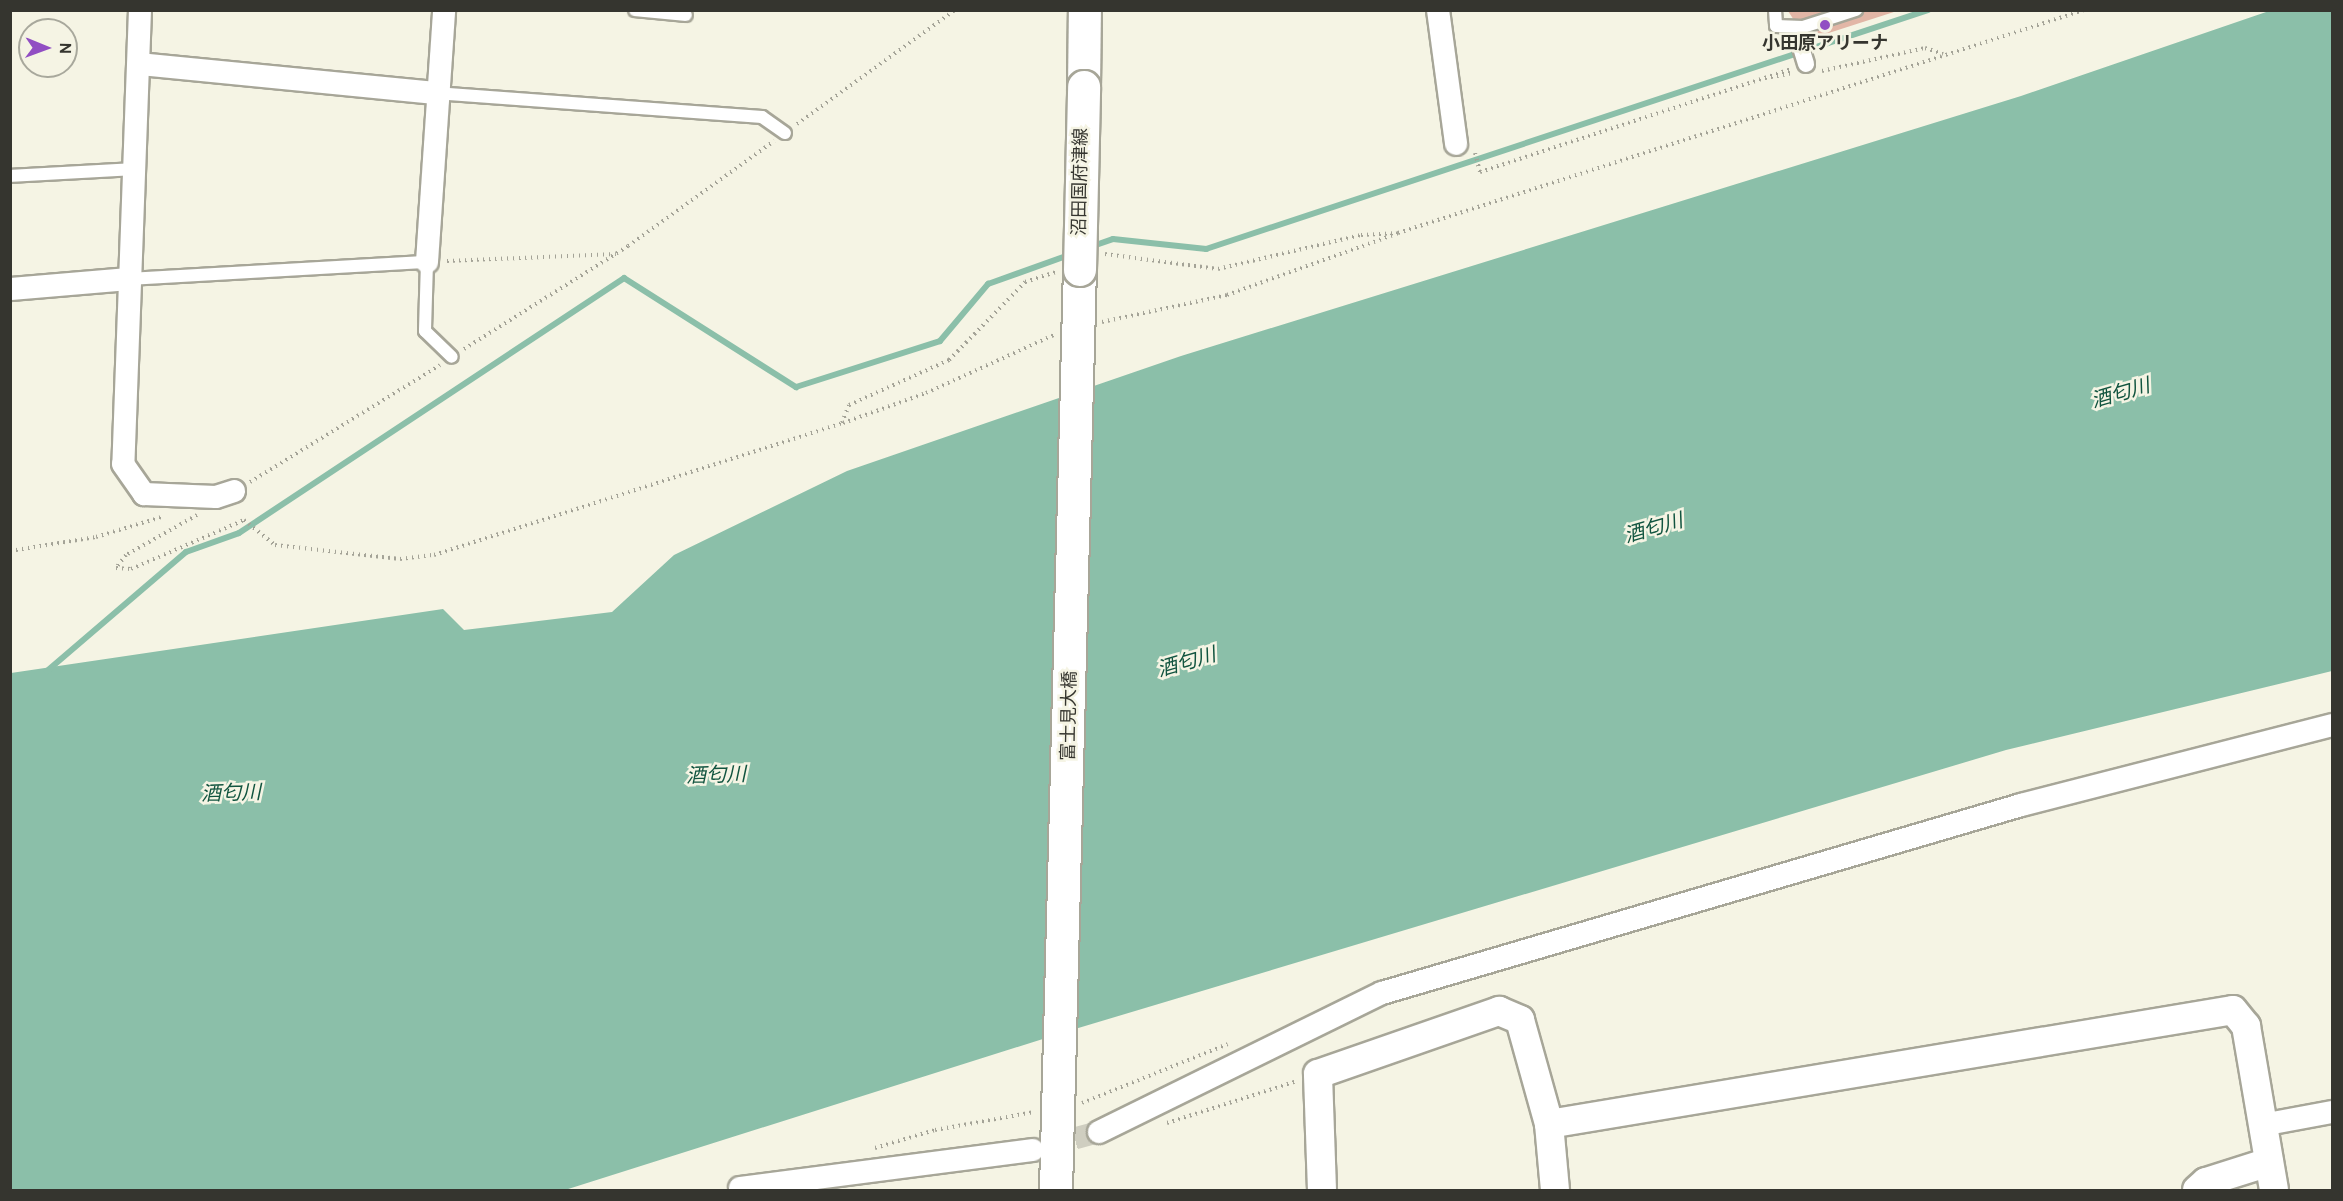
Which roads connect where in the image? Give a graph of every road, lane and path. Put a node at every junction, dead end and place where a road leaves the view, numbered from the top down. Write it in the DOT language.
graph roads {
  1 [pos="140,10"];
  2 [pos="444,10"];
  3 [pos="635,10"];
  4 [pos="955,10"];
  5 [pos="1085,10"];
  6 [pos="1438,10"];
  7 [pos="1775,10"];
  8 [pos="1856,10"];
  9 [pos="2084,10"];
  10 [pos="686,15"];
  11 [pos="1799,41"];
  12 [pos="1943,54"];
  13 [pos="139,64"];
  14 [pos="1809,69"];
  15 [pos="1761,78"];
  16 [pos="435,93"];
  17 [pos="785,133"];
  18 [pos="1456,144"];
  19 [pos="1479,167"];
  20 [pos="134,169"];
  21 [pos="10,176"];
  22 [pos="1398,233"];
  23 [pos="617,254"];
  24 [pos="427,262"];
  25 [pos="1083,264"];
  26 [pos="130,279"];
  27 [pos="10,289"];
  28 [pos="1079,340"];
  29 [pos="452,357"];
  30 [pos="842,423"];
  31 [pos="225,494"];
  32 [pos="171,514"];
  33 [pos="10,550"];
  34 [pos="2332,725"];
  35 [pos="1318,1074"];
  36 [pos="1063,1077"];
  37 [pos="1062,1108"];
  38 [pos="2332,1112"];
  39 [pos="1549,1124"];
  40 [pos="2262,1125"];
  41 [pos="1159,1126"];
  42 [pos="1099,1132"];
  43 [pos="871,1149"];
  44 [pos="1033,1150"];
  45 [pos="2269,1162"];
  46 [pos="740,1188"];
  47 [pos="1056,1191"];
  48 [pos="1066,1191"];
  49 [pos="1322,1191"];
  50 [pos="1555,1191"];
  51 [pos="2197,1191"];
  52 [pos="2274,1191"];
  1 -- 13 [label="street"];
  2 -- 16 [label="street"];
  3 -- 10 [label="lane"];
  4 -- 17 [label="path"];
  5 -- 25 [label="main road, 沼田国府津線, bridge"];
  6 -- 18 [label="street"];
  7 -- 8 [label="lane"];
  9 -- 12 [label="path"];
  11 -- 14 [label="street"];
  12 -- 14 [label="path"];
  12 -- 22 [label="path"];
  13 -- 16 [label="street"];
  13 -- 20 [label="street"];
  14 -- 15 [label="path"];
  14 -- 15 [label="path"];
  15 -- 19 [label="path"];
  16 -- 17 [label="lane"];
  16 -- 24 [label="street"];
  17 -- 23 [label="path"];
  20 -- 21 [label="lane"];
  20 -- 26 [label="street"];
  22 -- 25 [label="path"];
  22 -- 28 [label="path"];
  23 -- 24 [label="path"];
  23 -- 29 [label="path"];
  24 -- 26 [label="lane"];
  24 -- 29 [label="lane"];
  25 -- 28 [label="main road, 沼田国府津線"];
  25 -- 30 [label="path"];
  26 -- 27 [label="street"];
  26 -- 31 [label="street"];
  28 -- 30 [label="path"];
  28 -- 36 [label="main road, 富士見大橋"];
  29 -- 31 [label="path"];
  30 -- 31 [label="path"];
  32 -- 33 [label="path"];
  34 -- 42 [label="street"];
  35 -- 39 [label="street"];
  35 -- 41 [label="path"];
  35 -- 49 [label="street"];
  36 -- 37 [label="main road"];
  36 -- 48 [label="main road"];
  37 -- 43 [label="path"];
  37 -- 47 [label="main road"];
  38 -- 40 [label="street"];
  39 -- 40 [label="street"];
  39 -- 50 [label="street"];
  40 -- 45 [label="street"];
  44 -- 46 [label="street"];
  45 -- 51 [label="street"];
  45 -- 52 [label="street"];
}
